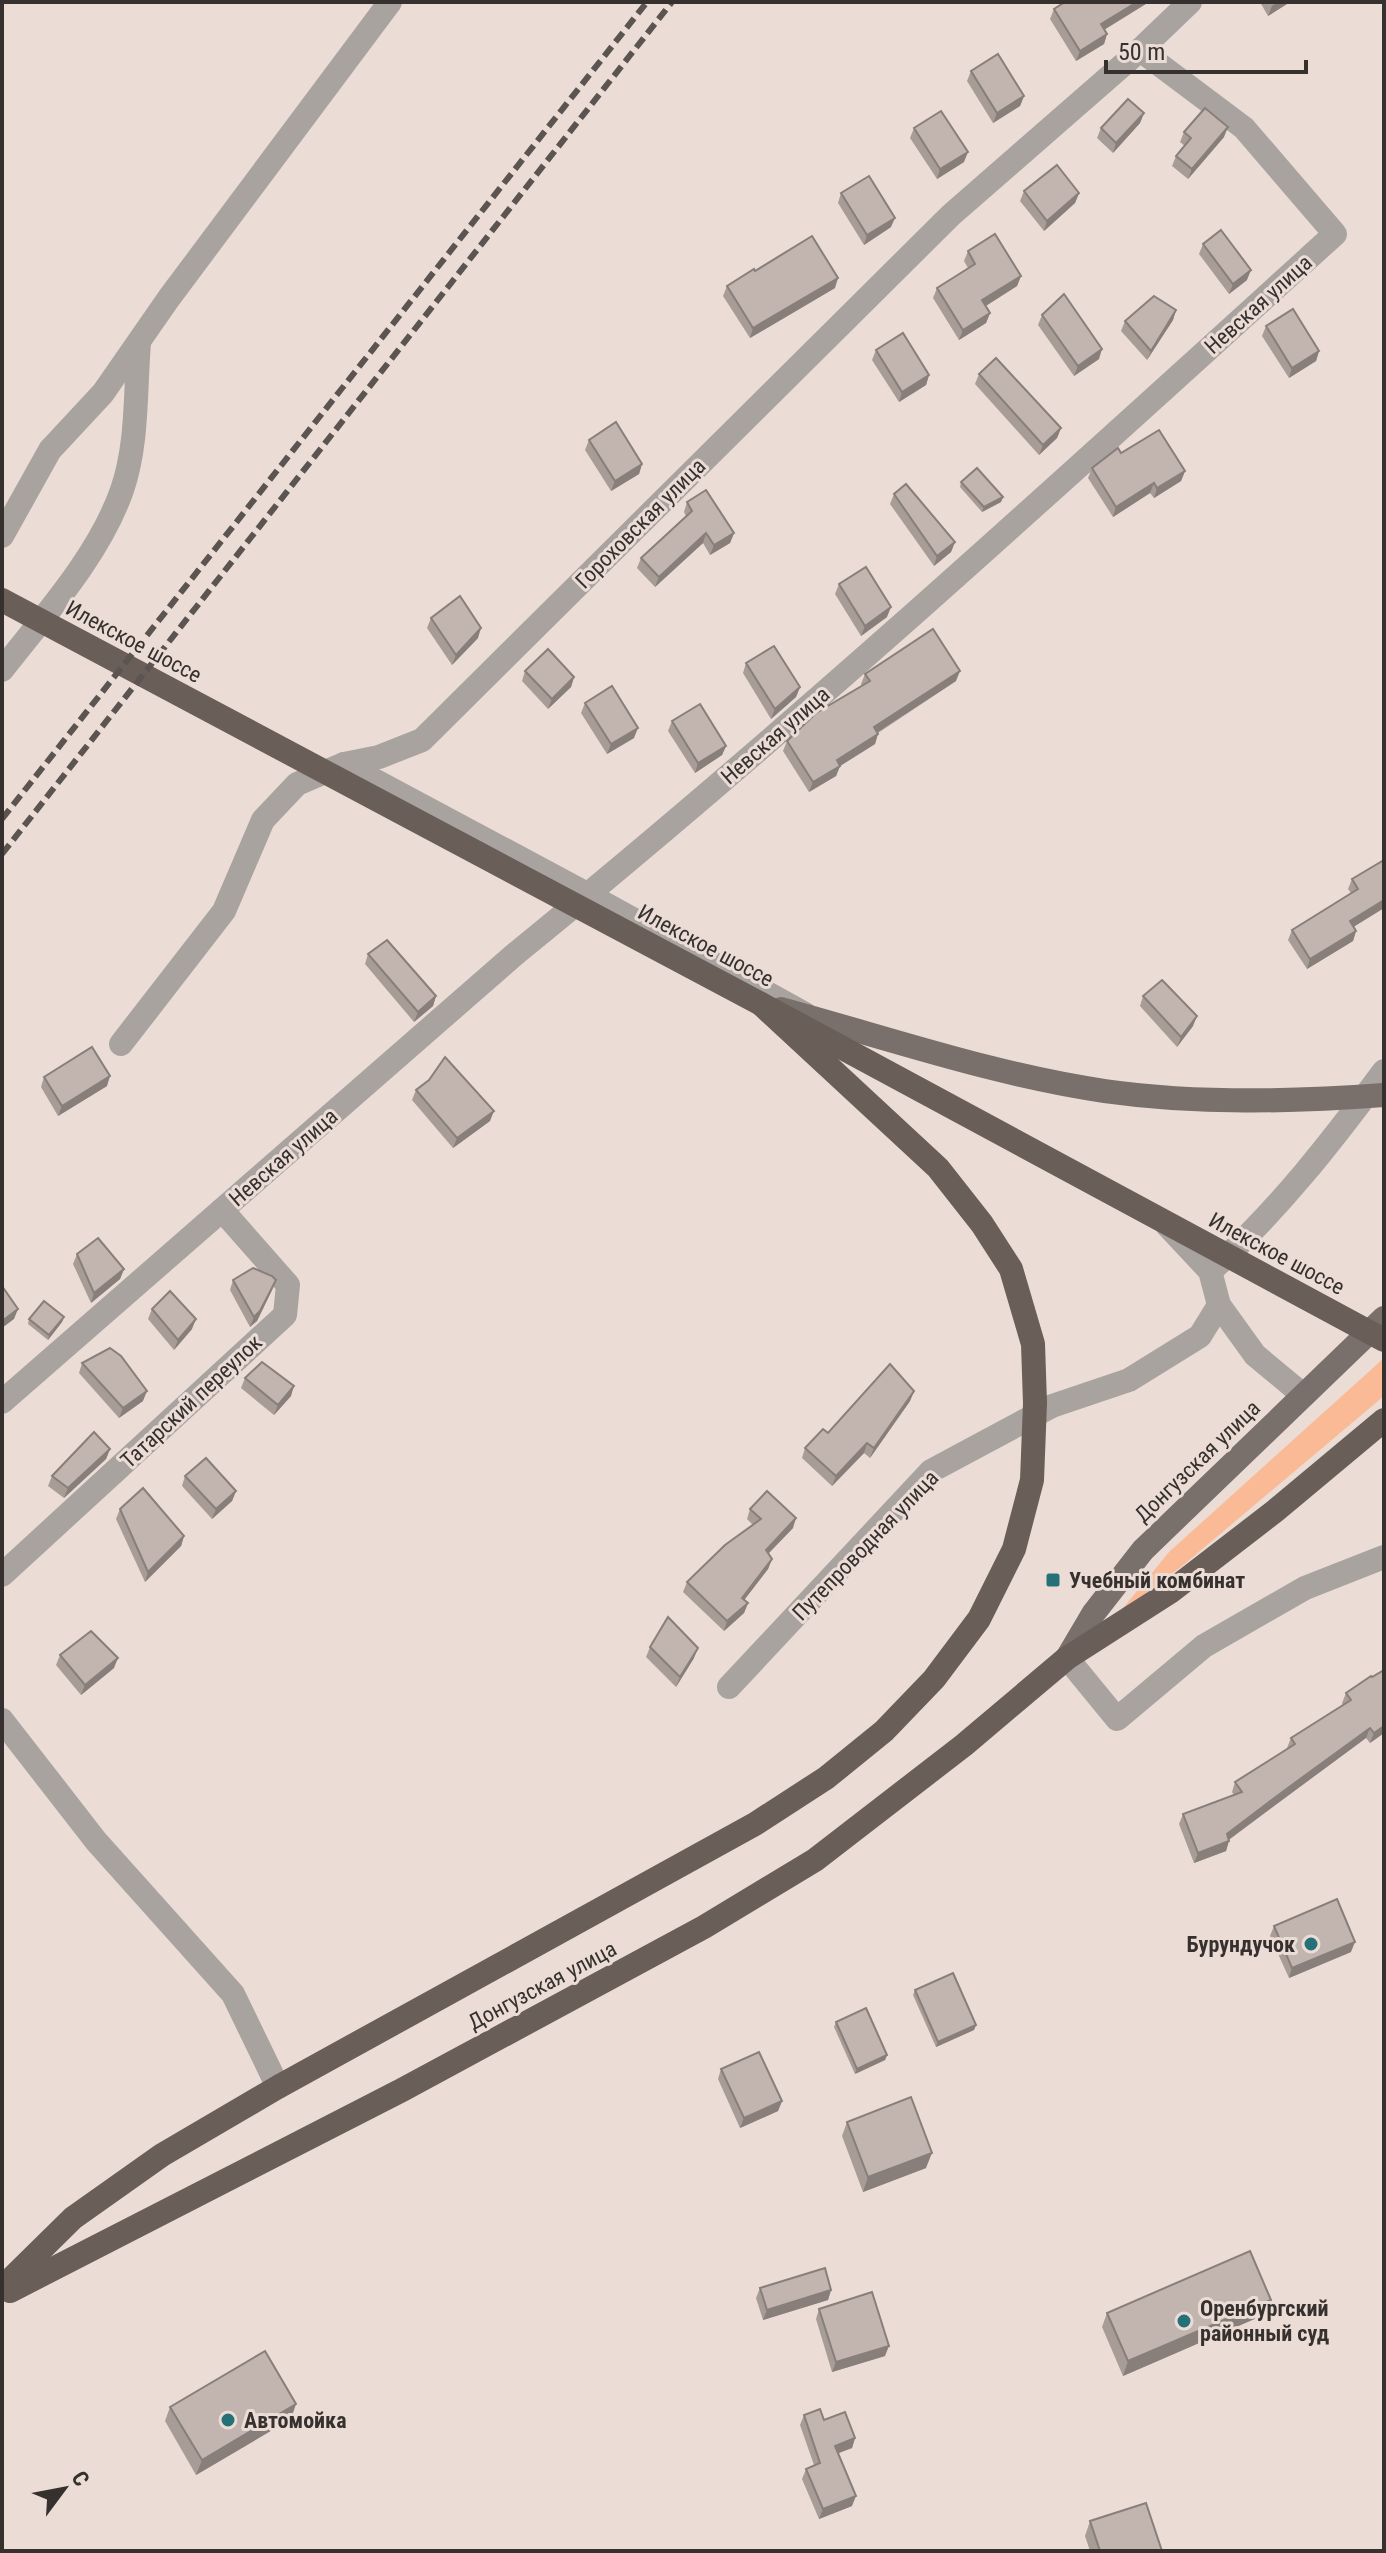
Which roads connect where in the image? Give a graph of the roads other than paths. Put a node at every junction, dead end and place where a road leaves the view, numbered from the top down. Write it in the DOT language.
graph roads {
  1 [pos="390,2"];
  2 [pos="1190,2"];
  3 [pos="1140,50"];
  4 [pos="139,340"];
  5 [pos="2,536"];
  6 [pos="2,600"];
  7 [pos="2,670"];
  8 [pos="344,764"];
  9 [pos="589,895"];
  10 [pos="761,1004"];
  11 [pos="121,1044"];
  12 [pos="1384,1071"];
  13 [pos="1384,1095"];
  14 [pos="222,1210"];
  15 [pos="1210,1271"];
  16 [pos="1219,1305"];
  17 [pos="1384,1318"];
  18 [pos="1384,1340"];
  19 [pos="1303,1395"];
  20 [pos="2,1402"];
  21 [pos="1384,1420"];
  22 [pos="1384,1557"];
  23 [pos="2,1575"];
  24 [pos="1067,1658"];
  25 [pos="729,1687"];
  26 [pos="2,1720"];
  27 [pos="278,2087"];
  28 [pos="2,2288"];
  29 [pos="2,2295"];
  1 -- 4 [label="street"];
  2 -- 3 [label="street, Гороховская улица"];
  3 -- 8 [label="street, Гороховская улица"];
  3 -- 9 [label="street, Невская улица"];
  4 -- 5 [label="street"];
  4 -- 7 [label="street"];
  6 -- 10 [label="highway, Илекское шоссе"];
  8 -- 9 [label="street"];
  8 -- 11 [label="street, Гороховская улица"];
  9 -- 14 [label="street, Невская улица"];
  9 -- 15 [label="street"];
  10 -- 13 [label="main road"];
  10 -- 18 [label="highway, Илекское шоссе"];
  10 -- 27 [label="highway"];
  12 -- 15 [label="street"];
  14 -- 20 [label="street, Невская улица"];
  14 -- 23 [label="street, Татарский переулок"];
  15 -- 16 [label="street"];
  16 -- 19 [label="street"];
  16 -- 25 [label="street, Путепроводная улица"];
  17 -- 19 [label="main road, Донгузская улица"];
  19 -- 24 [label="main road, Донгузская улица"];
  21 -- 24 [label="highway, Донгузская улица"];
  22 -- 24 [label="street"];
  24 -- 29 [label="highway, Донгузская улица"];
  26 -- 27 [label="street"];
  27 -- 28 [label="highway"];
}
